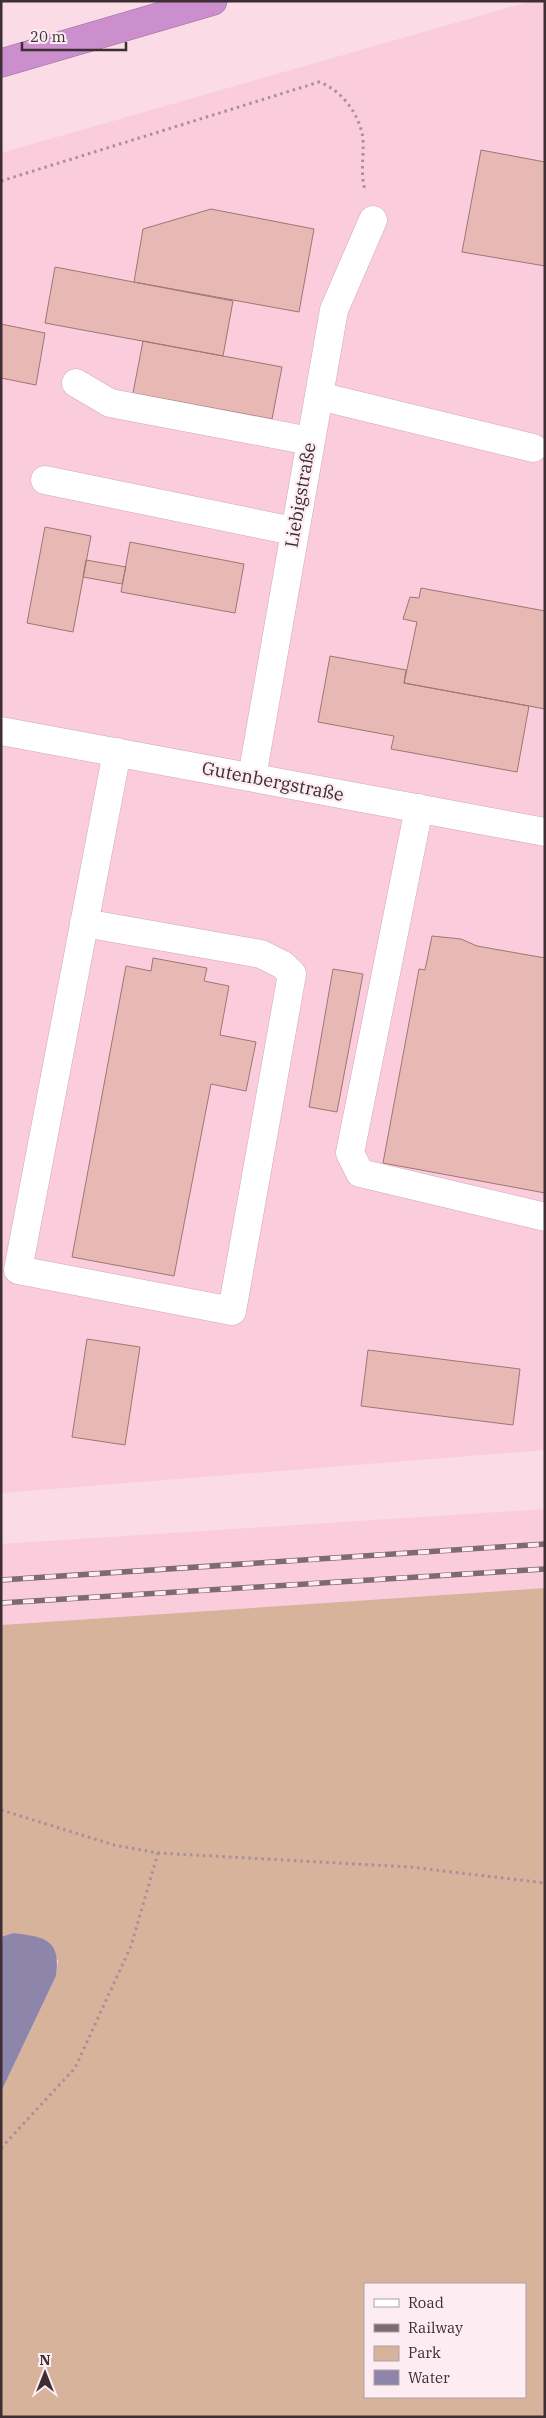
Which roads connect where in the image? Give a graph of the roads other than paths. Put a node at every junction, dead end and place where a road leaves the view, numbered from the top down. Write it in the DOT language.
graph roads {
  1 [pos="213,1"];
  2 [pos="1,63"];
  3 [pos="373,220"];
  4 [pos="76,382"];
  5 [pos="319,396"];
  6 [pos="310,441"];
  7 [pos="533,448"];
  8 [pos="45,480"];
  9 [pos="293,531"];
  10 [pos="1,731"];
  11 [pos="117,752"];
  12 [pos="252,776"];
  13 [pos="419,808"];
  14 [pos="545,832"];
  15 [pos="84,923"];
  16 [pos="545,1217"];
  1 -- 2 [label="highway"];
  3 -- 5 [label="street, Liebigstraße"];
  4 -- 6 [label="street"];
  5 -- 6 [label="street, Liebigstraße"];
  5 -- 7 [label="street"];
  6 -- 9 [label="street, Liebigstraße"];
  8 -- 9 [label="street"];
  9 -- 12 [label="street, Liebigstraße"];
  10 -- 11 [label="street, Gutenbergstraße"];
  11 -- 12 [label="street, Gutenbergstraße"];
  11 -- 15 [label="street"];
  12 -- 13 [label="street, Gutenbergstraße"];
  13 -- 14 [label="street, Gutenbergstraße"];
  13 -- 16 [label="street"];
  15 -- 15 [label="street"];
}
